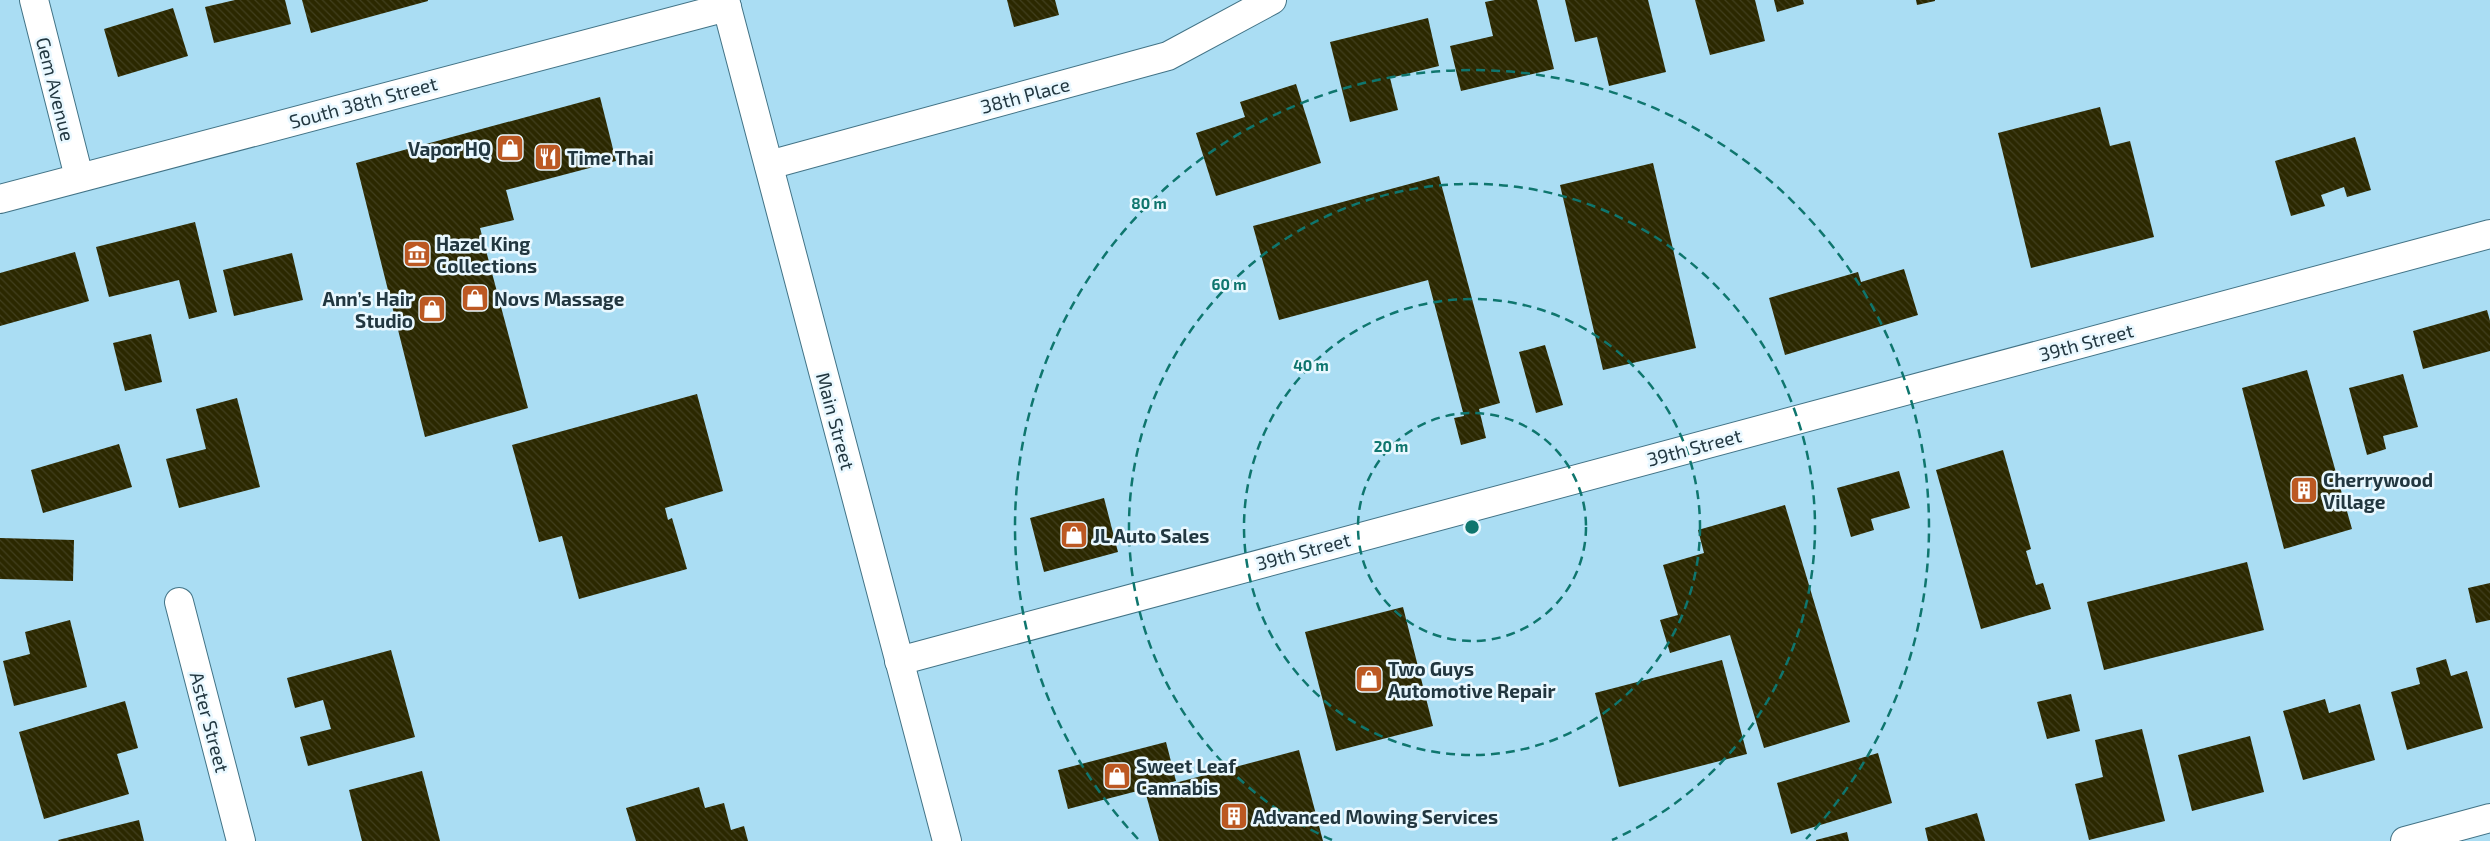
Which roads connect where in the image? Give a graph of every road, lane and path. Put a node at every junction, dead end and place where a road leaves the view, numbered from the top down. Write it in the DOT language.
graph roads {
  1 [pos="34,0"];
  2 [pos="1272,0"];
  3 [pos="726,3"];
  4 [pos="769,165"];
  5 [pos="79,177"];
  6 [pos="0,199"];
  7 [pos="2490,234"];
  8 [pos="179,602"];
  9 [pos="899,661"];
  10 [pos="2490,818"];
  11 [pos="241,841"];
  12 [pos="946,841"];
  13 [pos="2406,841"];
  1 -- 5 [label="street, Gem Avenue"];
  2 -- 4 [label="street, 38th Place"];
  3 -- 4 [label="street, Main Street"];
  3 -- 5 [label="street, South 38th Street"];
  4 -- 9 [label="street, Main Street"];
  5 -- 6 [label="street, South 38th Street"];
  7 -- 9 [label="street, 39th Street"];
  8 -- 11 [label="street, Aster Street"];
  9 -- 12 [label="street, Main Street"];
  10 -- 13 [label="street"];
}
